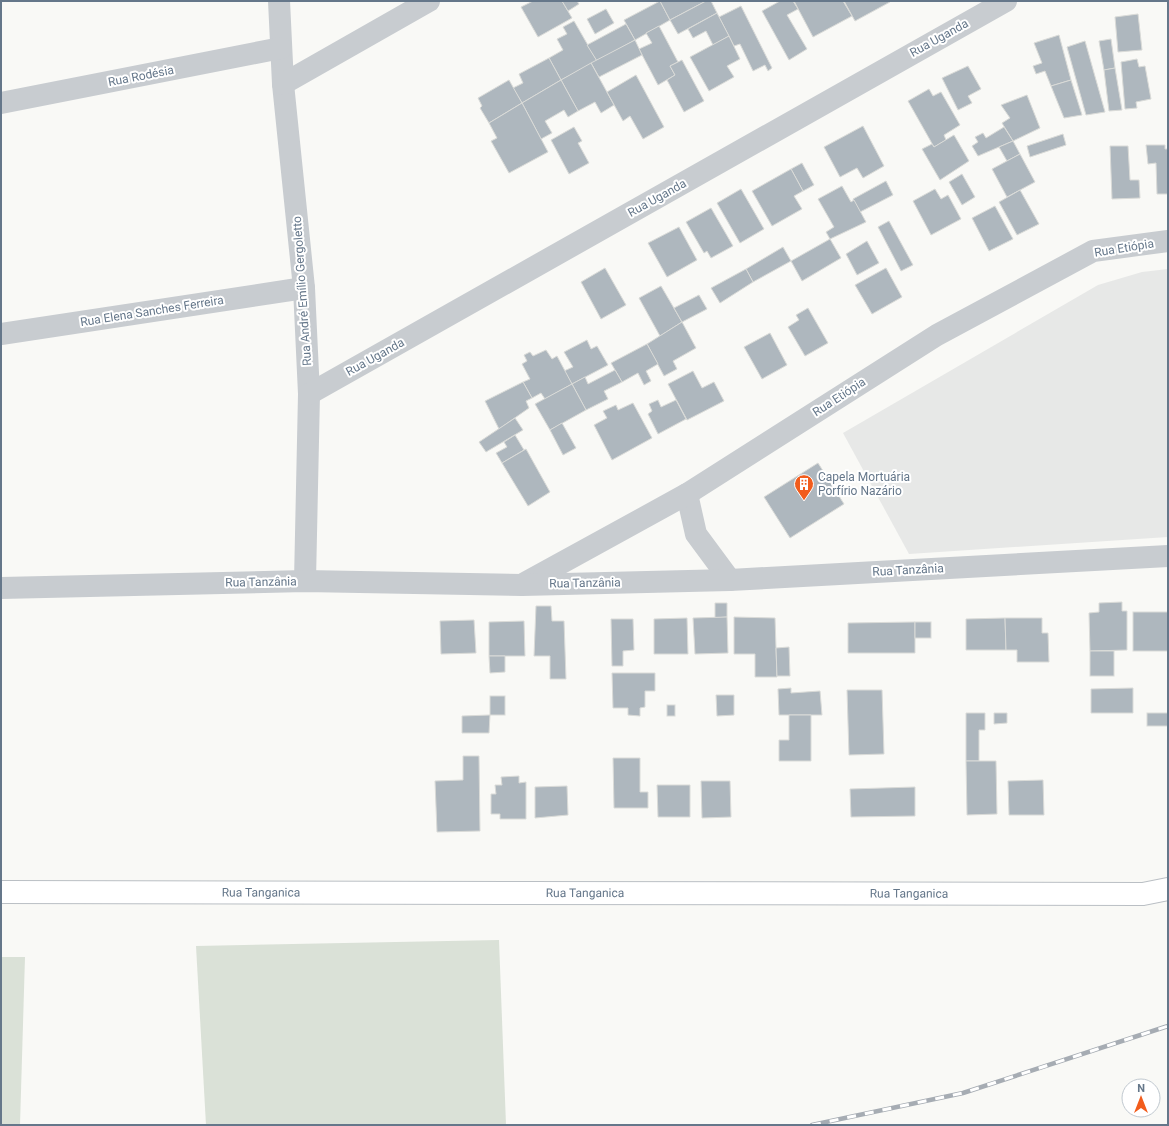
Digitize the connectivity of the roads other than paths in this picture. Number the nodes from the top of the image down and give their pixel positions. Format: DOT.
graph roads {
  1 [pos="279,1"];
  2 [pos="429,1"];
  3 [pos="1006,1"];
  4 [pos="281,48"];
  5 [pos="283,84"];
  6 [pos="1,103"];
  7 [pos="1168,241"];
  8 [pos="304,288"];
  9 [pos="1,334"];
  10 [pos="309,394"];
  11 [pos="687,494"];
  12 [pos="1168,556"];
  13 [pos="730,580"];
  14 [pos="305,581"];
  15 [pos="522,585"];
  16 [pos="1,588"];
  17 [pos="1168,889"];
  18 [pos="1,892"];
  1 -- 4 [label="street, Rua André Emílio Gergoletto"];
  2 -- 5 [label="street"];
  3 -- 10 [label="street, Rua Uganda"];
  4 -- 5 [label="street, Rua André Emílio Gergoletto"];
  4 -- 6 [label="street, Rua Rodésia"];
  5 -- 8 [label="street, Rua André Emílio Gergoletto"];
  7 -- 11 [label="street, Rua Etiópia"];
  8 -- 9 [label="street, Rua Elena Sanches Ferreira"];
  8 -- 10 [label="street, Rua André Emílio Gergoletto"];
  10 -- 14 [label="street, Rua André Emílio Gergoletto"];
  11 -- 13 [label="street"];
  11 -- 15 [label="street, Rua Etiópia"];
  12 -- 13 [label="street, Rua Tanzânia"];
  13 -- 15 [label="street, Rua Tanzânia"];
  14 -- 15 [label="street, Rua Tanzânia"];
  14 -- 16 [label="street, Rua Tanzânia"];
  17 -- 18 [label="street, Rua Tanganica"];
}
